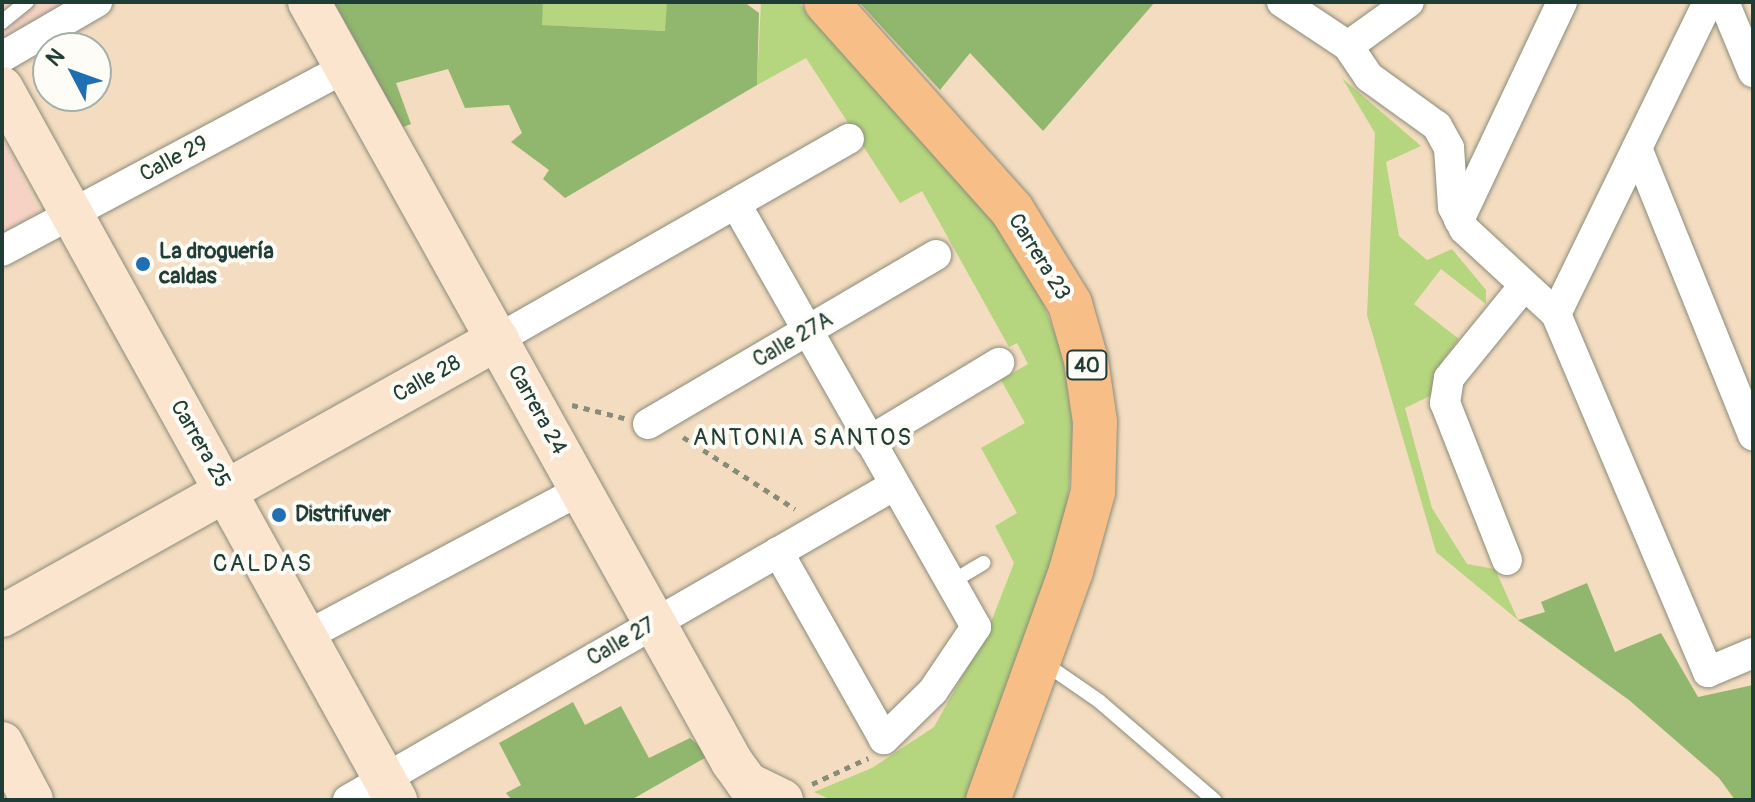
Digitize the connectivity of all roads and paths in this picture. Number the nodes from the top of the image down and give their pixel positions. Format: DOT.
graph roads {
  1 [pos="27,2"];
  2 [pos="97,2"];
  3 [pos="309,2"];
  4 [pos="826,2"];
  5 [pos="1282,2"];
  6 [pos="1409,2"];
  7 [pos="1562,2"];
  8 [pos="1708,2"];
  9 [pos="1724,2"];
  10 [pos="2,22"];
  11 [pos="1348,46"];
  12 [pos="2,57"];
  13 [pos="346,67"];
  14 [pos="1753,72"];
  15 [pos="2,88"];
  16 [pos="849,139"];
  17 [pos="1637,148"];
  18 [pos="737,206"];
  19 [pos="70,215"];
  20 [pos="1459,220"];
  21 [pos="2,251"];
  22 [pos="936,255"];
  23 [pos="1523,287"];
  24 [pos="1556,314"];
  25 [pos="808,331"];
  26 [pos="498,339"];
  27 [pos="999,363"];
  28 [pos="528,394"];
  29 [pos="648,424"];
  30 [pos="1753,435"];
  31 [pos="869,441"];
  32 [pos="895,485"];
  33 [pos="581,490"];
  34 [pos="227,491"];
  35 [pos="816,529"];
  36 [pos="778,552"];
  37 [pos="1507,560"];
  38 [pos="983,563"];
  39 [pos="950,583"];
  40 [pos="2,616"];
  41 [pos="655,622"];
  42 [pos="306,636"];
  43 [pos="1753,653"];
  44 [pos="1040,661"];
  45 [pos="884,739"];
  46 [pos="2,743"];
  47 [pos="391,790"];
  48 [pos="777,798"];
  49 [pos="32,800"];
  50 [pos="348,800"];
  51 [pos="988,800"];
  52 [pos="1214,800"];
  1 -- 10 [label="lane"];
  2 -- 12 [label="street"];
  3 -- 13 [label="street, Carrera 24"];
  4 -- 44 [label="highway, Carrera 23 / 40"];
  5 -- 11 [label="street"];
  6 -- 11 [label="street"];
  7 -- 20 [label="street"];
  8 -- 17 [label="street"];
  9 -- 14 [label="street"];
  11 -- 20 [label="street"];
  13 -- 19 [label="street, Calle 29"];
  13 -- 26 [label="street, Carrera 24"];
  15 -- 19 [label="street, Carrera 25"];
  16 -- 18 [label="street, Calle 28"];
  17 -- 24 [label="street"];
  17 -- 30 [label="street"];
  18 -- 25 [label="street"];
  18 -- 26 [label="street, Calle 28"];
  19 -- 21 [label="street, Calle 29"];
  19 -- 34 [label="street, Carrera 25"];
  20 -- 23 [label="street"];
  22 -- 25 [label="street, Calle 27A"];
  23 -- 24 [label="street"];
  23 -- 37 [label="street"];
  24 -- 43 [label="street"];
  25 -- 29 [label="street, Calle 27A"];
  25 -- 31 [label="street"];
  26 -- 28 [label="street, Carrera 24"];
  26 -- 34 [label="street, Calle 28"];
  27 -- 31 [label="street"];
  28 -- 29 [label="path"];
  28 -- 33 [label="street, Carrera 24"];
  29 -- 35 [label="path"];
  31 -- 32 [label="street"];
  32 -- 35 [label="street, Calle 27"];
  32 -- 39 [label="street"];
  33 -- 41 [label="street, Carrera 24"];
  33 -- 42 [label="street"];
  34 -- 40 [label="street, Calle 28"];
  34 -- 42 [label="street, Carrera 25"];
  35 -- 36 [label="street, Calle 27"];
  36 -- 41 [label="street, Calle 27"];
  36 -- 45 [label="street"];
  38 -- 39 [label="lane"];
  39 -- 45 [label="street"];
  41 -- 47 [label="street, Calle 27"];
  41 -- 48 [label="street, Carrera 24"];
  42 -- 47 [label="street, Carrera 25"];
  44 -- 51 [label="highway, Carrera 23 / 40"];
  44 -- 52 [label="lane"];
  45 -- 48 [label="path"];
  46 -- 49 [label="street"];
  47 -- 50 [label="street, Calle 27"];
}
